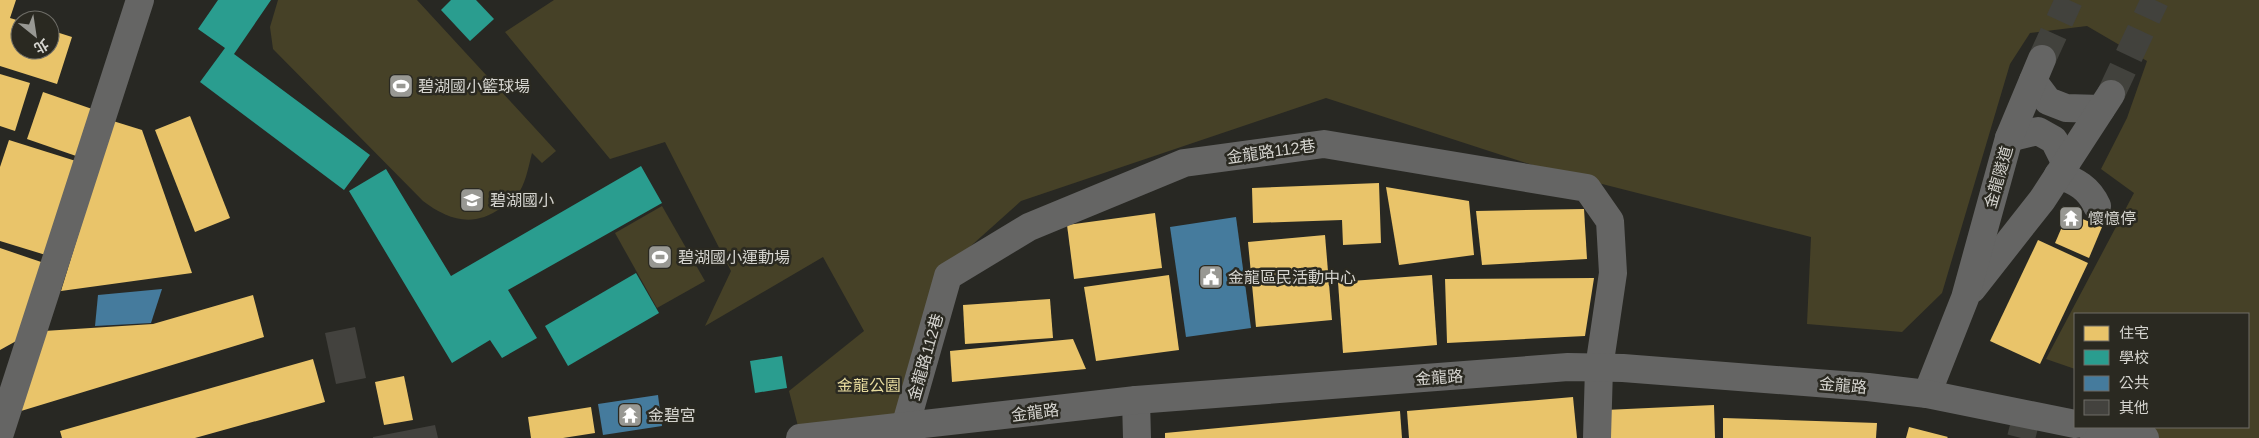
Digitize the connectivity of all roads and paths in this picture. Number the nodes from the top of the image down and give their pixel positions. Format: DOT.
graph roads {
  1 [pos="140,0"];
  2 [pos="2009,138"];
  3 [pos="2062,170"];
  4 [pos="2097,206"];
  5 [pos="1965,298"];
  6 [pos="1599,368"];
  7 [pos="1927,394"];
  8 [pos="1136,400"];
  9 [pos="2074,424"];
  10 [pos="905,427"];
  11 [pos="2094,428"];
  12 [pos="0,433"];
  13 [pos="800,438"];
  14 [pos="1137,438"];
  15 [pos="1597,438"];
  16 [pos="2146,438"];
  1 -- 12 [label="street"];
  2 -- 3 [label="street"];
  2 -- 3 [label="street, 金龍隧道"];
  2 -- 5 [label="street, 金龍隧道"];
  3 -- 4 [label="street"];
  3 -- 5 [label="street, 金龍隧道"];
  5 -- 7 [label="street, 金龍隧道"];
  6 -- 7 [label="street, 金龍路"];
  6 -- 8 [label="street, 金龍路"];
  6 -- 10 [label="street, 金龍路112巷"];
  6 -- 15 [label="street, 金龍路112巷"];
  7 -- 9 [label="street, 金龍路"];
  8 -- 10 [label="street, 金龍路"];
  8 -- 14 [label="street"];
  10 -- 13 [label="street, 金龍路"];
  11 -- 16 [label="street"];
}
